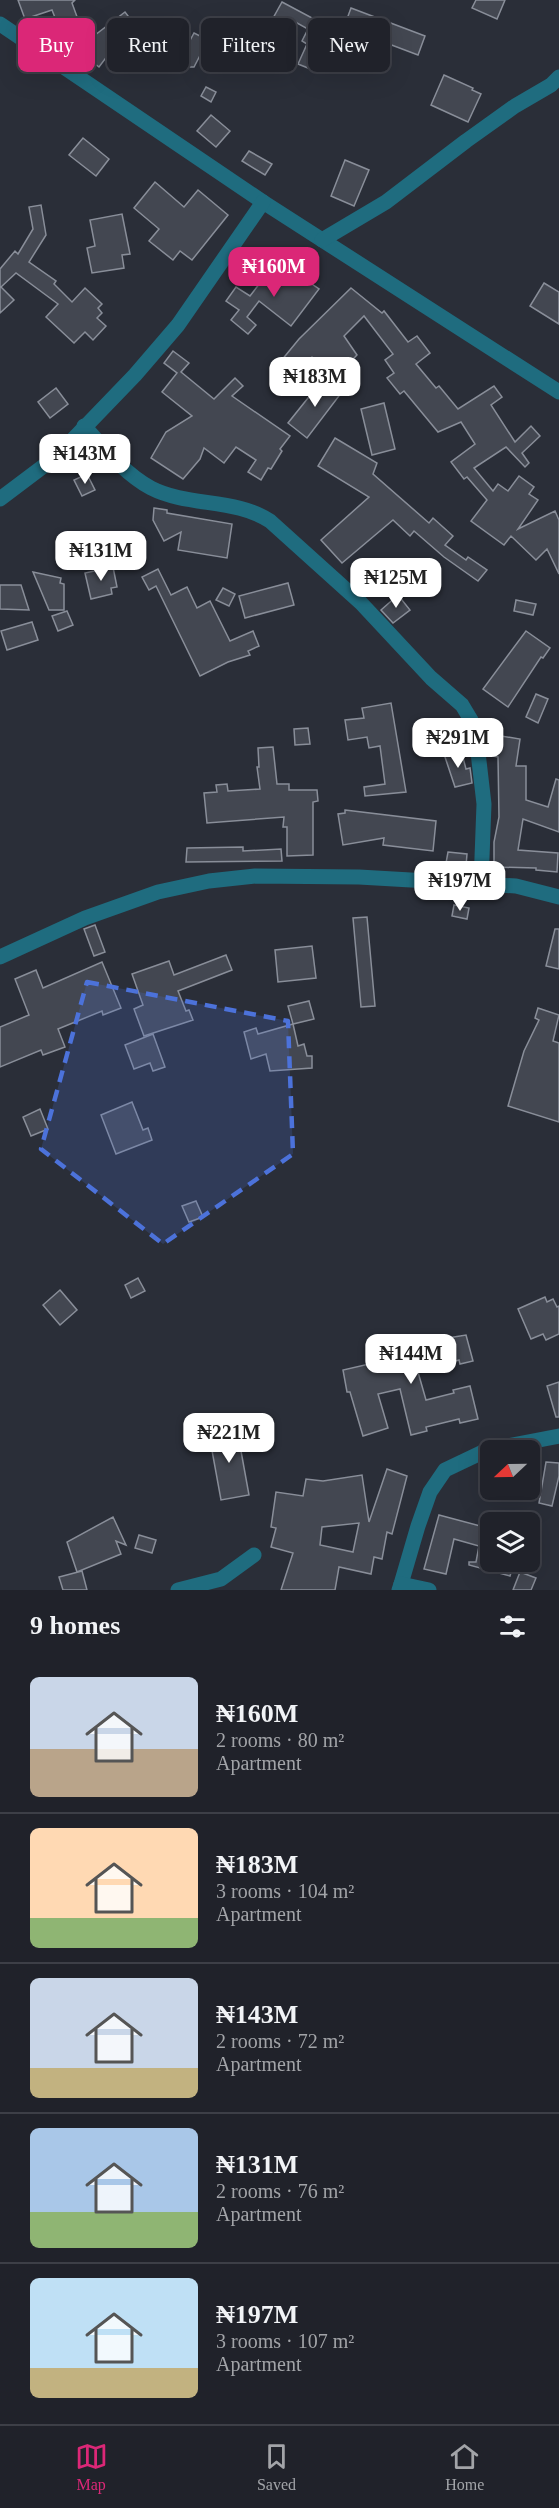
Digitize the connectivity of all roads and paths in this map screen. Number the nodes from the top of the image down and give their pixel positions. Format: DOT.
graph roads {
  1 [pos="0,24"];
  2 [pos="559,77"];
  3 [pos="264,202"];
  4 [pos="322,240"];
  5 [pos="559,392"];
  6 [pos="84,426"];
  7 [pos="0,500"];
  8 [pos="481,884"];
  9 [pos="559,897"];
  10 [pos="0,957"];
  11 [pos="559,1436"];
  12 [pos="254,1555"];
  13 [pos="400,1587"];
  14 [pos="178,1590"];
  15 [pos="429,1590"];
  1 -- 3 [label="street"];
  2 -- 4 [label="street"];
  3 -- 4 [label="street"];
  3 -- 6 [label="street"];
  4 -- 5 [label="street"];
  6 -- 7 [label="street"];
  6 -- 8 [label="street"];
  8 -- 9 [label="street"];
  8 -- 10 [label="street"];
  11 -- 13 [label="street"];
  12 -- 14 [label="street"];
  13 -- 15 [label="street"];
}
